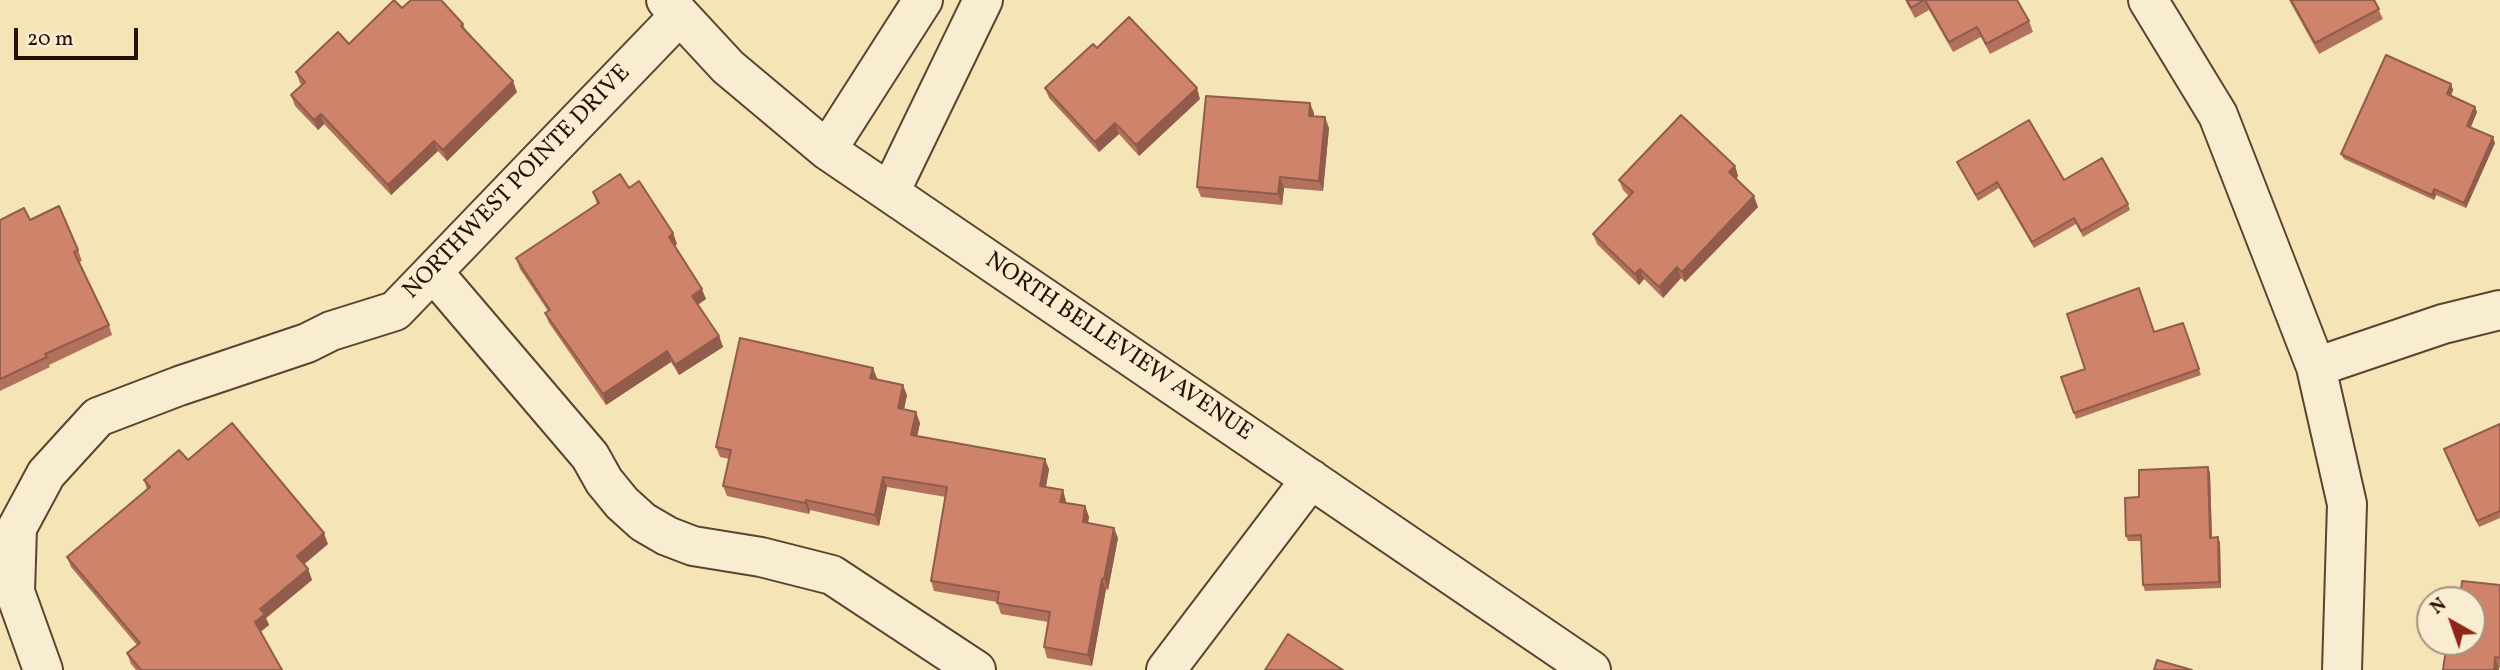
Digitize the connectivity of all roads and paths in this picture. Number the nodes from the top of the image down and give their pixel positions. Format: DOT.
graph roads {
  1 [pos="923,0"];
  2 [pos="983,0"];
  3 [pos="2148,0"];
  4 [pos="672,8"];
  5 [pos="827,150"];
  6 [pos="890,192"];
  7 [pos="433,272"];
  8 [pos="2500,310"];
  9 [pos="2316,367"];
  10 [pos="1311,480"];
  11 [pos="1581,667"];
  12 [pos="43,670"];
  13 [pos="976,670"];
  14 [pos="1166,670"];
  15 [pos="2342,670"];
  1 -- 5 [label="street"];
  2 -- 6 [label="street"];
  3 -- 9 [label="street"];
  4 -- 5 [label="street, NORTH BELLEVIEW AVENUE"];
  4 -- 7 [label="street, NORTHWEST POINTE DRIVE"];
  5 -- 6 [label="street, NORTH BELLEVIEW AVENUE"];
  6 -- 10 [label="street, NORTH BELLEVIEW AVENUE"];
  7 -- 12 [label="street, NORTHWEST POINTE DRIVE"];
  7 -- 13 [label="street"];
  8 -- 9 [label="street"];
  9 -- 15 [label="street"];
  10 -- 11 [label="street, NORTH BELLEVIEW AVENUE"];
  10 -- 14 [label="street"];
}
